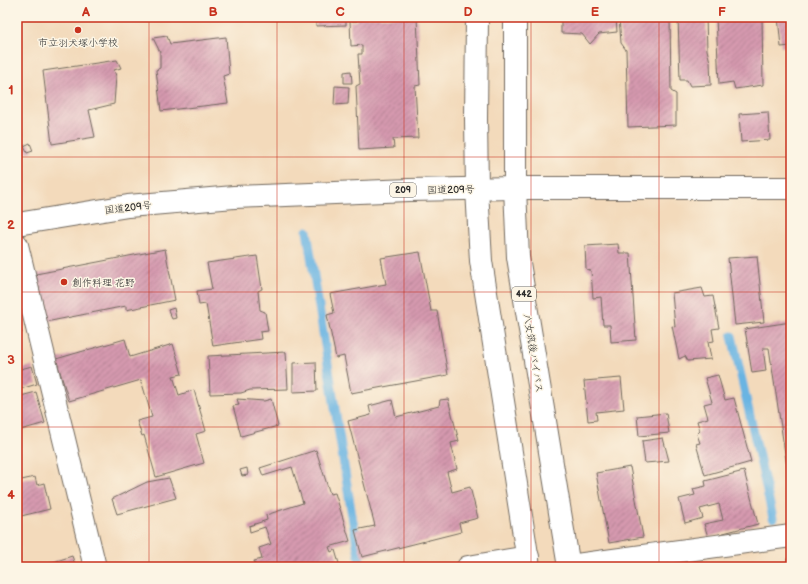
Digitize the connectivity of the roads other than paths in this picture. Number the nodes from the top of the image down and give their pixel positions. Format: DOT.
graph roads {
  1 [pos="477,17"];
  2 [pos="515,17"];
  3 [pos="515,188"];
  4 [pos="791,188"];
  5 [pos="477,189"];
  6 [pos="17,224"];
  7 [pos="17,245"];
  8 [pos="791,536"];
  9 [pos="529,562"];
  10 [pos="569,566"];
  11 [pos="95,567"];
  12 [pos="468,567"];
  1 -- 5 [label="main road"];
  2 -- 3 [label="main road, 八女筑後バイパス / 442"];
  3 -- 4 [label="main road, 国道209号 / 209"];
  3 -- 5 [label="main road, 国道209号 / 209"];
  3 -- 10 [label="main road, 八女筑後バイパス / 442"];
  5 -- 6 [label="main road, 国道209号 / 209"];
  5 -- 9 [label="main road"];
  7 -- 11 [label="main road"];
  8 -- 10 [label="main road"];
  9 -- 12 [label="main road"];
}
